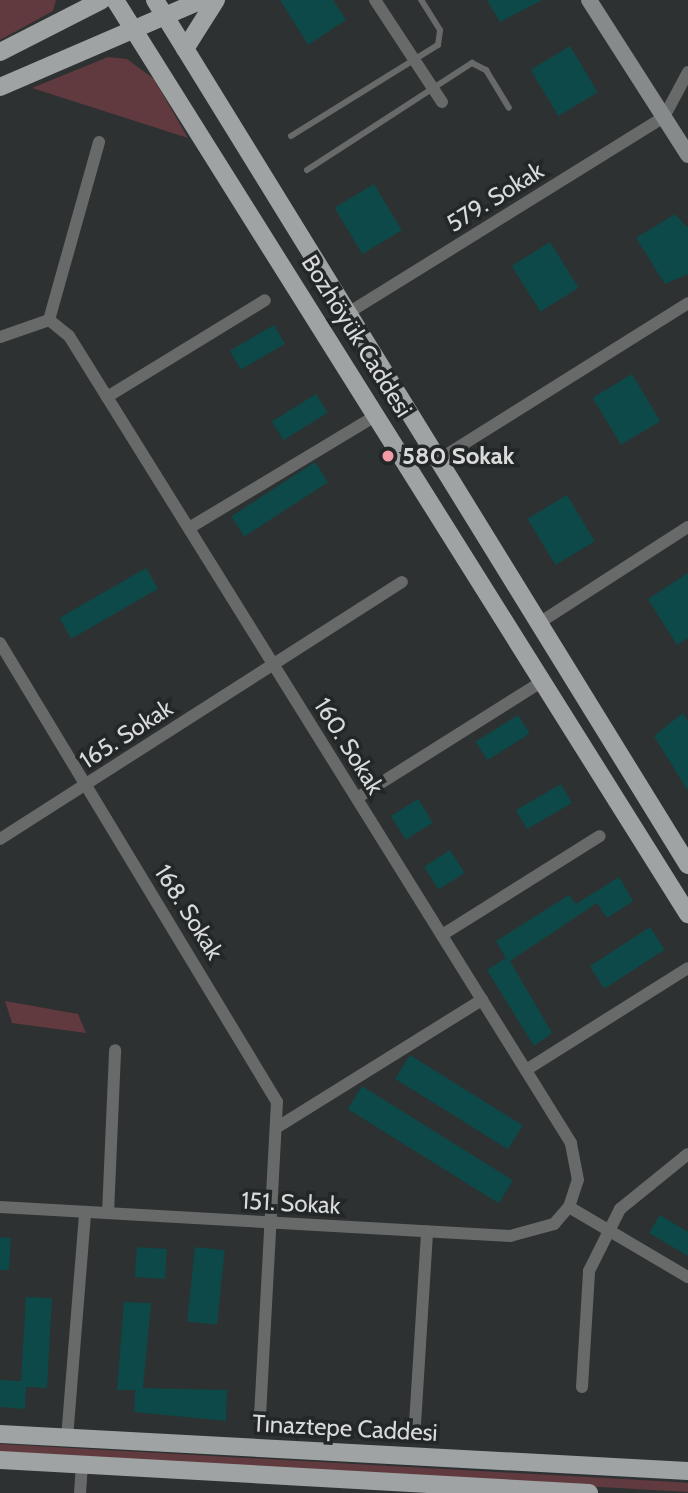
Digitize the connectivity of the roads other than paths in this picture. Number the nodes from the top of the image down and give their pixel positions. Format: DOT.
graph roads {
  1 [pos="69,0"];
  2 [pos="102,0"];
  3 [pos="115,0"];
  4 [pos="155,0"];
  5 [pos="202,0"];
  6 [pos="216,0"];
  7 [pos="375,0"];
  8 [pos="421,0"];
  9 [pos="589,0"];
  10 [pos="167,19"];
  11 [pos="57,23"];
  12 [pos="135,33"];
  13 [pos="186,48"];
  14 [pos="0,52"];
  15 [pos="415,61"];
  16 [pos="688,72"];
  17 [pos="0,87"];
  18 [pos="433,89"];
  19 [pos="442,102"];
  20 [pos="509,108"];
  21 [pos="664,117"];
  22 [pos="291,136"];
  23 [pos="99,142"];
  24 [pos="688,155"];
  25 [pos="307,170"];
  26 [pos="265,300"];
  27 [pos="688,303"];
  28 [pos="348,313"];
  29 [pos="49,320"];
  30 [pos="0,337"];
  31 [pos="107,397"];
  32 [pos="377,415"];
  33 [pos="438,460"];
  34 [pos="688,527"];
  35 [pos="189,528"];
  36 [pos="402,582"];
  37 [pos="539,623"];
  38 [pos="0,643"];
  39 [pos="274,664"];
  40 [pos="543,681"];
  41 [pos="85,785"];
  42 [pos="357,798"];
  43 [pos="600,836"];
  44 [pos="0,839"];
  45 [pos="688,865"];
  46 [pos="688,914"];
  47 [pos="442,935"];
  48 [pos="688,968"];
  49 [pos="482,1000"];
  50 [pos="115,1050"];
  51 [pos="526,1070"];
  52 [pos="276,1128"];
  53 [pos="688,1154"];
  54 [pos="0,1207"];
  55 [pos="569,1207"];
  56 [pos="85,1212"];
  57 [pos="108,1213"];
  58 [pos="271,1222"];
  59 [pos="608,1230"];
  60 [pos="427,1231"];
  61 [pos="688,1277"];
  62 [pos="582,1387"];
  63 [pos="260,1419"];
  64 [pos="415,1424"];
  65 [pos="0,1434"];
  66 [pos="67,1438"];
  67 [pos="0,1460"];
  68 [pos="82,1464"];
  69 [pos="688,1471"];
  70 [pos="545,1492"];
  71 [pos="80,1493"];
  72 [pos="589,1493"];
  1 -- 11 [label="main road"];
  2 -- 11 [label="main road"];
  3 -- 12 [label="main road, Bozhöyük Caddesi"];
  4 -- 10 [label="main road, Bozhöyük Caddesi"];
  5 -- 10 [label="main road"];
  6 -- 13 [label="main road"];
  7 -- 15 [label="street"];
  8 -- 15 [label="lane"];
  9 -- 21 [label="street"];
  10 -- 12 [label="main road"];
  10 -- 13 [label="main road, Bozhöyük Caddesi"];
  11 -- 14 [label="main road"];
  12 -- 17 [label="main road"];
  12 -- 32 [label="main road, Bozhöyük Caddesi"];
  13 -- 28 [label="main road, Bozhöyük Caddesi"];
  15 -- 18 [label="street"];
  15 -- 22 [label="lane"];
  16 -- 21 [label="street"];
  18 -- 19 [label="street"];
  18 -- 20 [label="lane"];
  18 -- 25 [label="lane"];
  21 -- 24 [label="street"];
  21 -- 28 [label="street, 579. Sokak"];
  23 -- 29 [label="street"];
  26 -- 31 [label="street"];
  27 -- 33 [label="street"];
  28 -- 33 [label="main road, Bozhöyük Caddesi"];
  29 -- 30 [label="street"];
  29 -- 31 [label="street, 160. Sokak"];
  31 -- 35 [label="street, 160. Sokak"];
  32 -- 35 [label="street"];
  32 -- 40 [label="main road, Bozhöyük Caddesi"];
  33 -- 37 [label="main road, Bozhöyük Caddesi"];
  34 -- 37 [label="street"];
  35 -- 39 [label="street, 160. Sokak"];
  36 -- 39 [label="street, 165. Sokak"];
  37 -- 45 [label="main road, Bozhöyük Caddesi"];
  38 -- 41 [label="street, 168. Sokak"];
  39 -- 41 [label="street, 165. Sokak"];
  39 -- 42 [label="street, 160. Sokak"];
  40 -- 42 [label="street"];
  40 -- 46 [label="main road, Bozhöyük Caddesi"];
  41 -- 44 [label="street, 165. Sokak"];
  41 -- 52 [label="street, 168. Sokak"];
  42 -- 47 [label="street, 160. Sokak"];
  43 -- 47 [label="street"];
  47 -- 49 [label="street, 160. Sokak"];
  48 -- 51 [label="street"];
  49 -- 51 [label="street, 160. Sokak"];
  49 -- 52 [label="street"];
  50 -- 57 [label="street"];
  51 -- 55 [label="street, 160. Sokak"];
  52 -- 58 [label="street, 168. Sokak"];
  53 -- 59 [label="street"];
  54 -- 56 [label="street, 151. Sokak"];
  55 -- 59 [label="street"];
  55 -- 60 [label="street, 151. Sokak"];
  56 -- 57 [label="street, 151. Sokak"];
  56 -- 66 [label="street"];
  57 -- 58 [label="street, 151. Sokak"];
  58 -- 60 [label="street, 151. Sokak"];
  58 -- 63 [label="street, 168. Sokak"];
  59 -- 61 [label="street"];
  59 -- 62 [label="street"];
  60 -- 64 [label="street"];
  65 -- 66 [label="main road, Tınaztepe Caddesi"];
  66 -- 69 [label="main road, Tınaztepe Caddesi"];
  67 -- 68 [label="main road"];
  68 -- 70 [label="main road"];
  68 -- 71 [label="street"];
  70 -- 72 [label="main road"];
}
